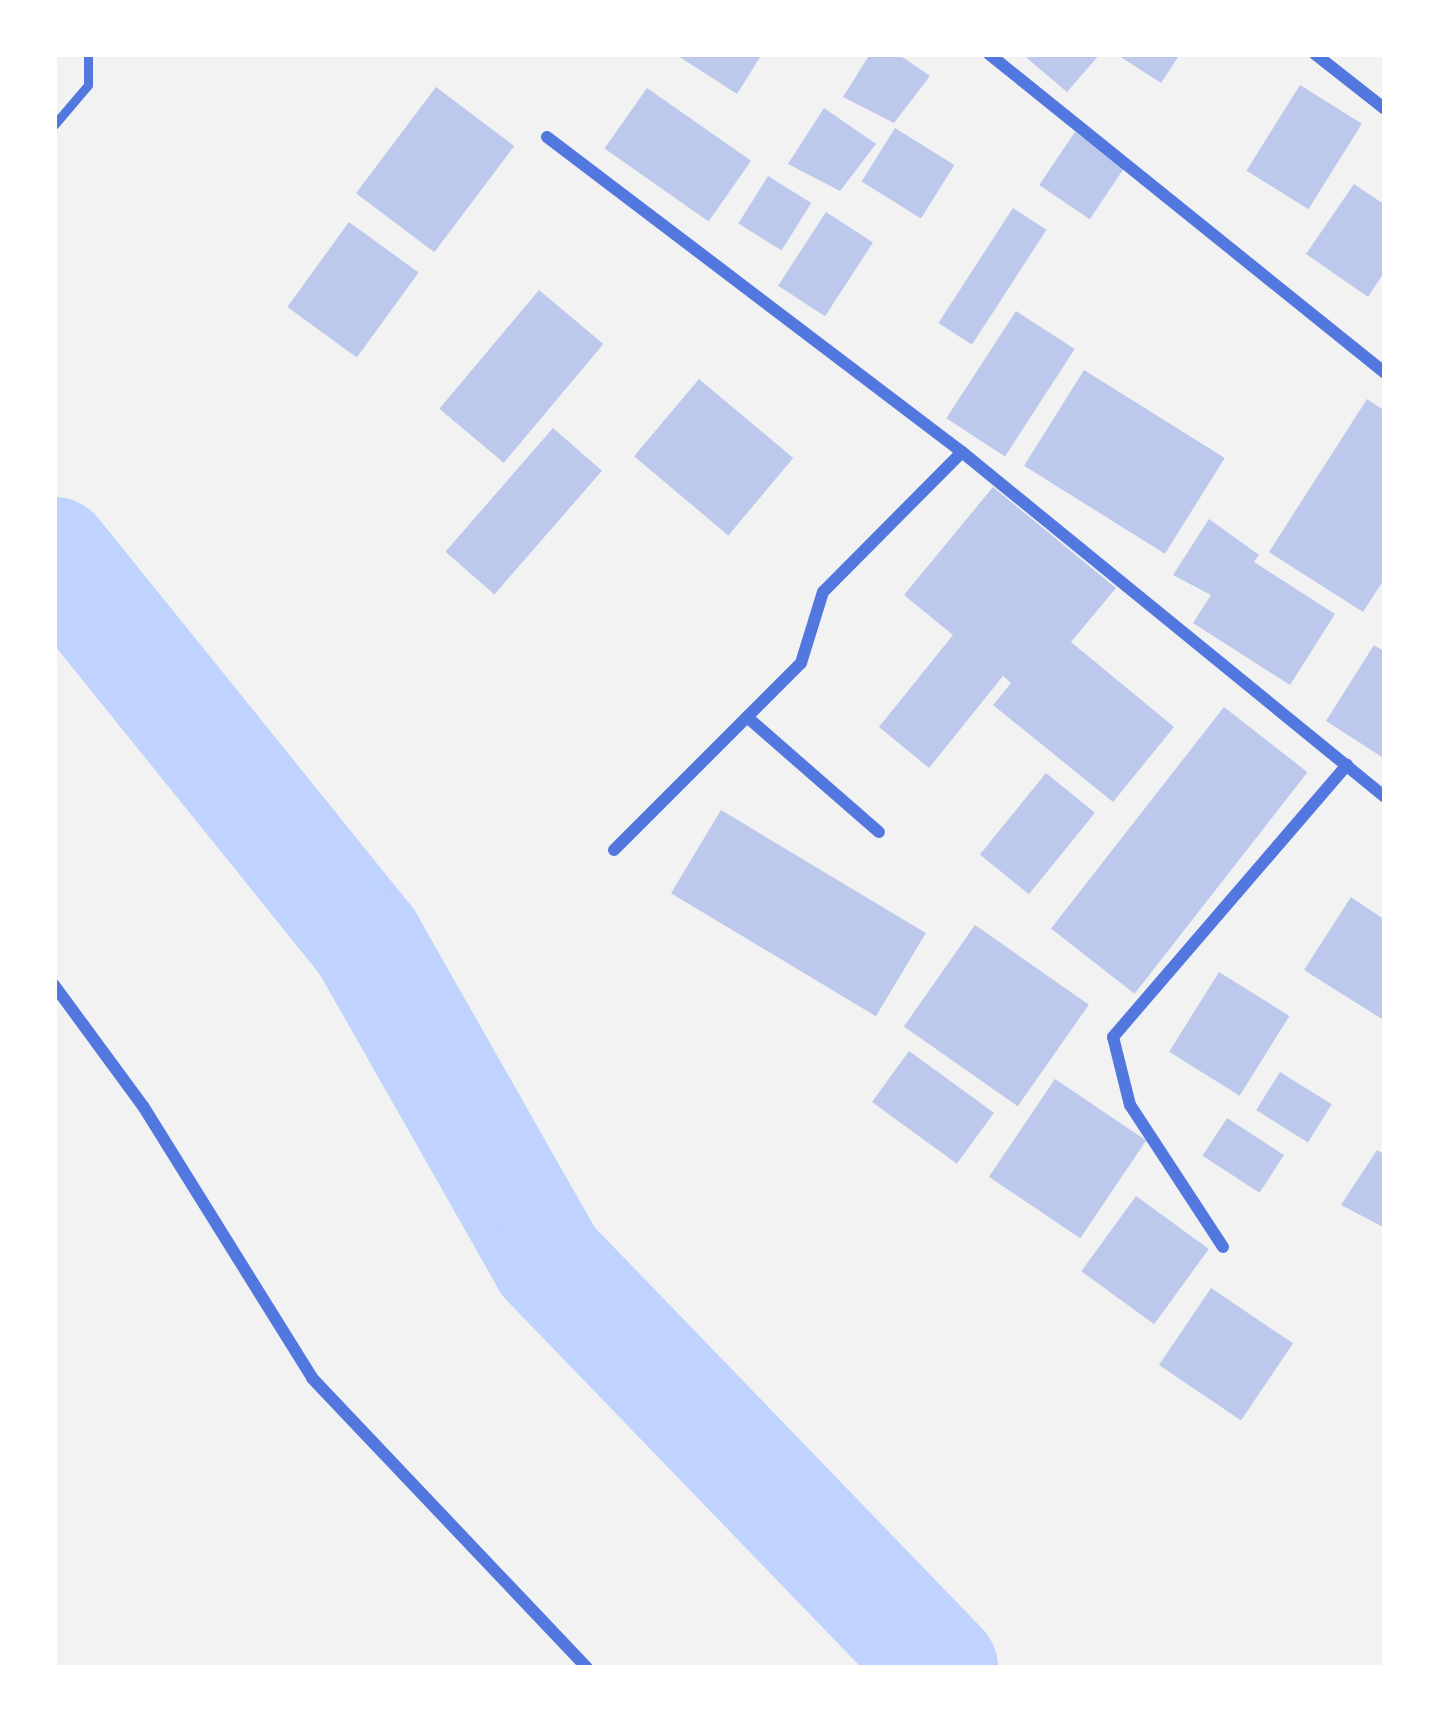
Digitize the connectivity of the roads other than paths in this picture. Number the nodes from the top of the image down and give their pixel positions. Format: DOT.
graph roads {
  1 [pos="88,54"];
  2 [pos="989,54"];
  3 [pos="1316,54"];
  4 [pos="1385,109"];
  5 [pos="54,125"];
  6 [pos="548,137"];
  7 [pos="1385,373"];
  8 [pos="962,452"];
  9 [pos="747,718"];
  10 [pos="1347,765"];
  11 [pos="1385,797"];
  12 [pos="879,832"];
  13 [pos="614,850"];
  14 [pos="54,985"];
  15 [pos="1222,1247"];
  16 [pos="586,1668"];
  1 -- 5 [label="lane"];
  2 -- 7 [label="street"];
  3 -- 4 [label="street"];
  6 -- 8 [label="street"];
  8 -- 9 [label="street"];
  8 -- 10 [label="street"];
  9 -- 12 [label="street"];
  9 -- 13 [label="street"];
  10 -- 11 [label="street"];
  10 -- 15 [label="street"];
  14 -- 16 [label="street"];
}
